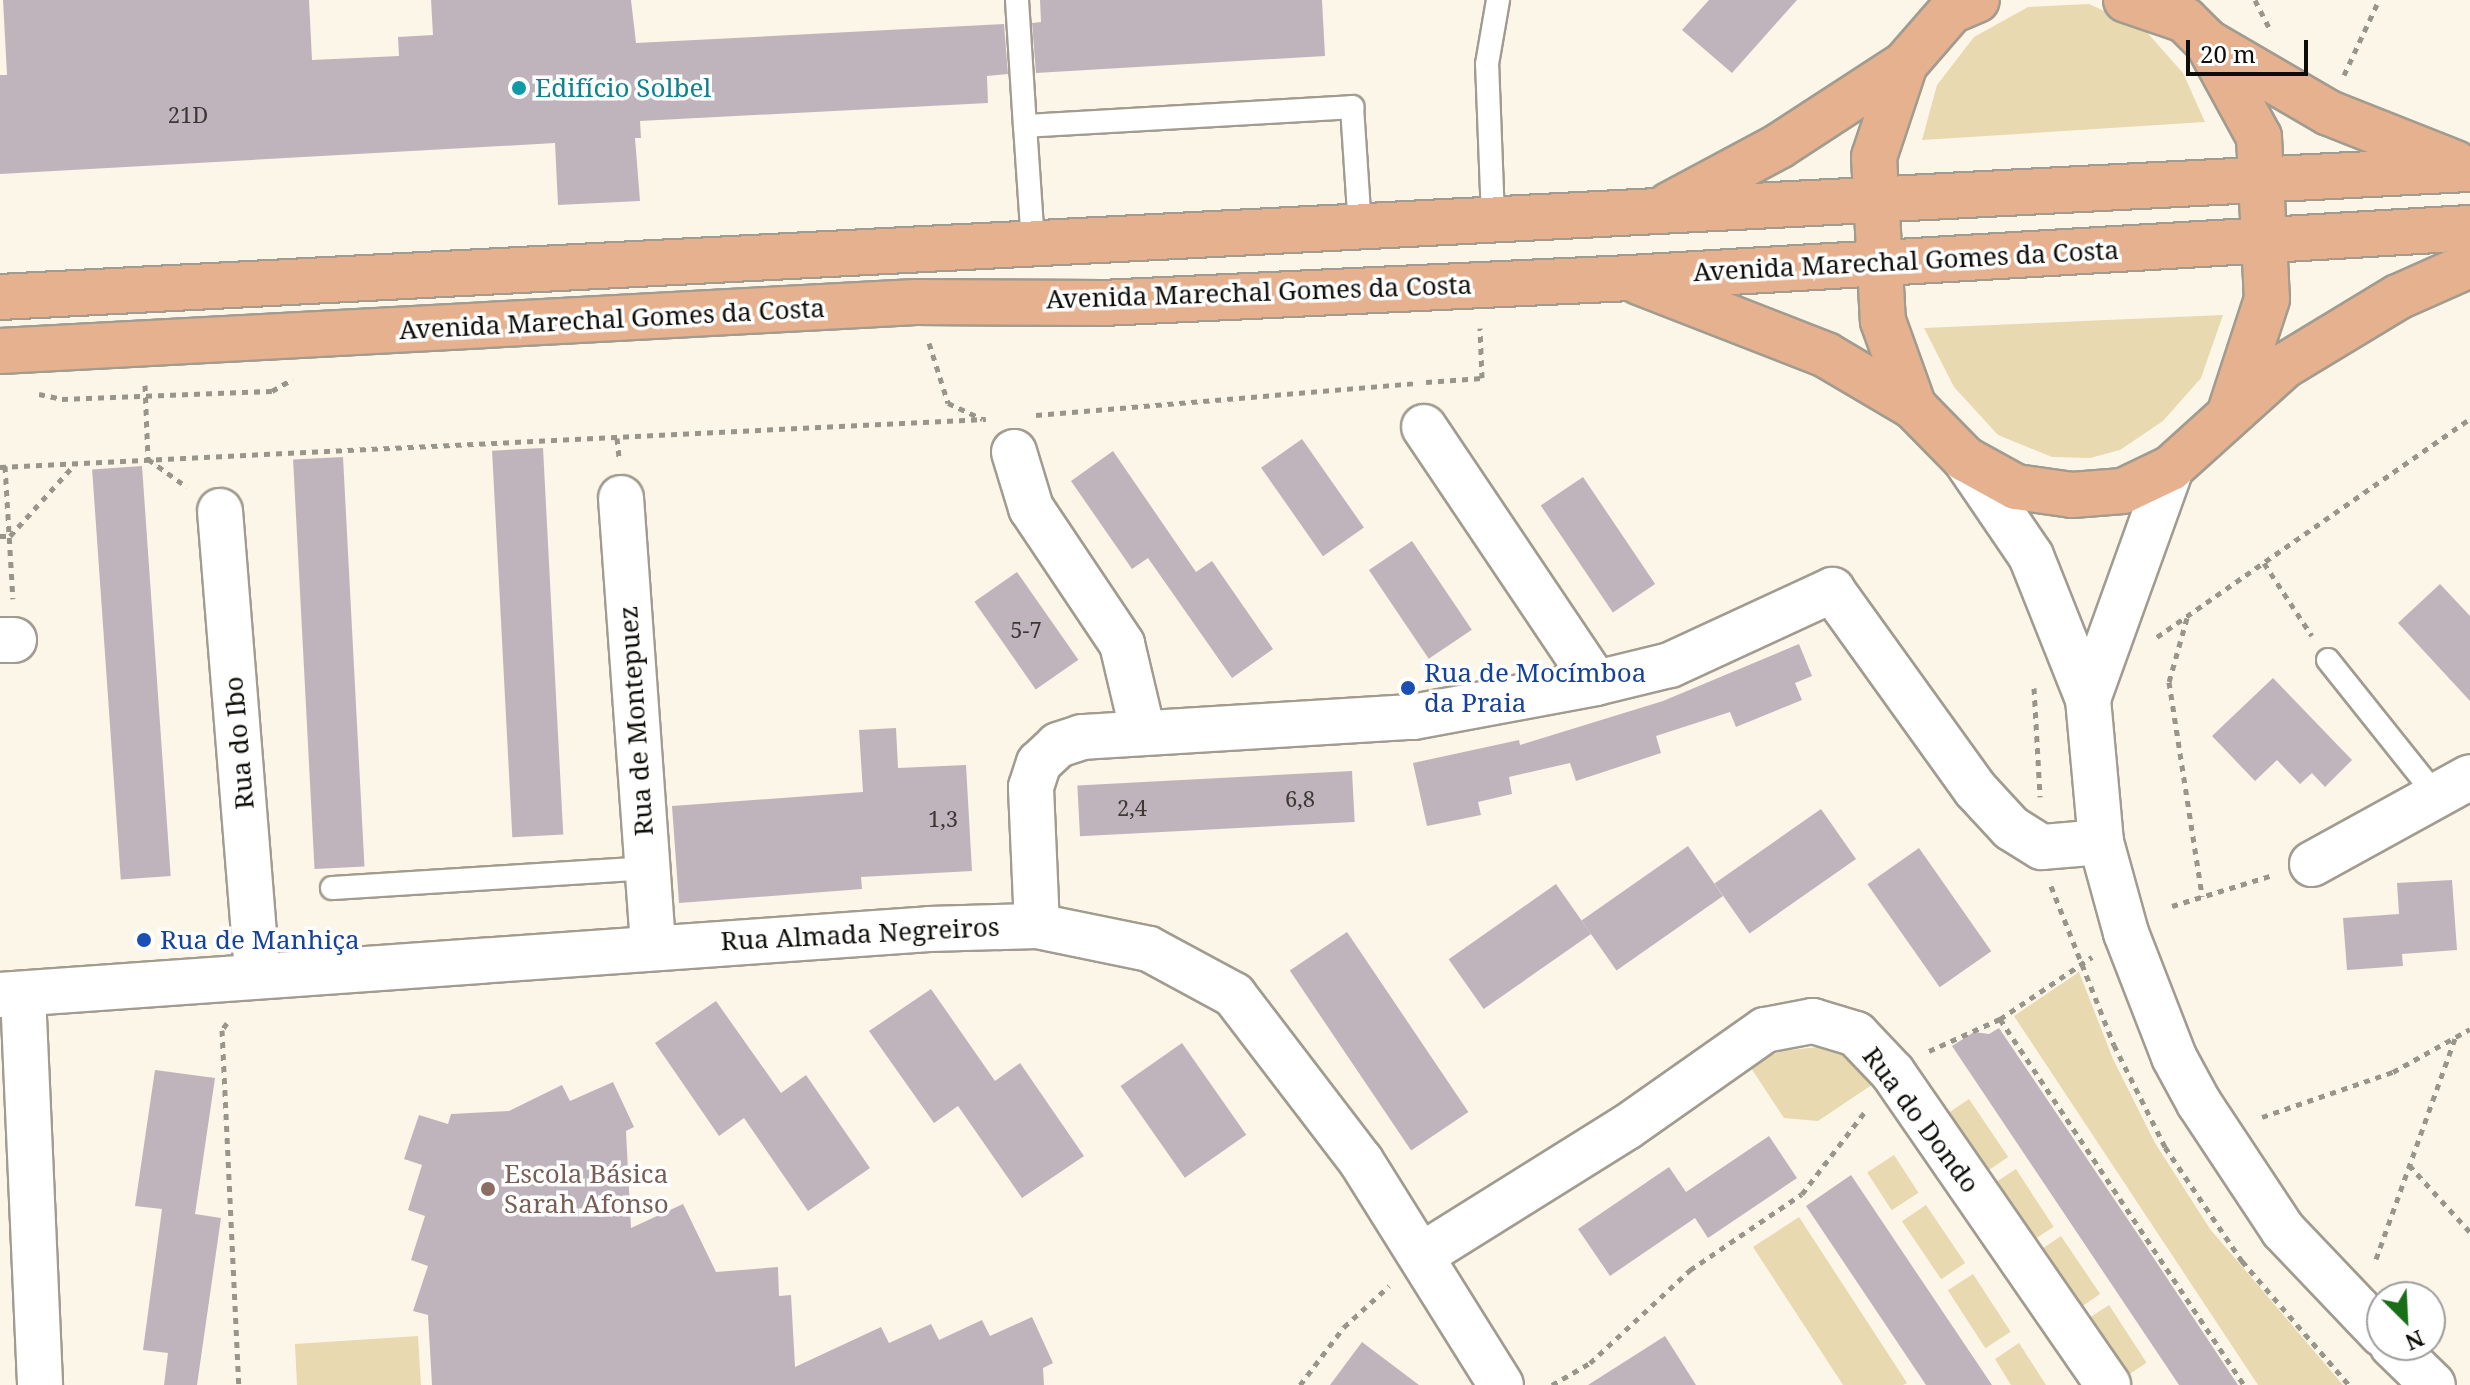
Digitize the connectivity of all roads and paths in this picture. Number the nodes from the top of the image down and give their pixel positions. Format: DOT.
graph roads {
  1 [pos="1017,0"];
  2 [pos="1498,0"];
  3 [pos="2126,0"];
  4 [pos="2379,0"];
  5 [pos="1962,4"];
  6 [pos="2190,21"];
  7 [pos="1905,64"];
  8 [pos="2329,113"];
  9 [pos="1025,126"];
  10 [pos="2469,169"];
  11 [pos="2261,178"];
  12 [pos="1876,199"];
  13 [pos="1660,210"];
  14 [pos="1493,218"];
  15 [pos="1360,226"];
  16 [pos="2470,228"];
  17 [pos="2263,241"];
  18 [pos="1033,243"];
  19 [pos="1880,261"];
  20 [pos="2470,265"];
  21 [pos="1630,278"];
  22 [pos="0,297"];
  23 [pos="1493,323"];
  24 [pos="1479,324"];
  25 [pos="1464,325"];
  26 [pos="926,333"];
  27 [pos="143,343"];
  28 [pos="0,351"];
  29 [pos="296,377"];
  30 [pos="31,392"];
  31 [pos="145,396"];
  32 [pos="1914,407"];
  33 [pos="2231,409"];
  34 [pos="985,419"];
  35 [pos="2470,419"];
  36 [pos="1424,427"];
  37 [pos="1015,428"];
  38 [pos="148,459"];
  39 [pos="1965,459"];
  40 [pos="77,463"];
  41 [pos="2,466"];
  42 [pos="2171,468"];
  43 [pos="621,498"];
  44 [pos="220,511"];
  45 [pos="0,536"];
  46 [pos="10,536"];
  47 [pos="2264,563"];
  48 [pos="2187,616"];
  49 [pos="7,640"];
  50 [pos="2146,645"];
  51 [pos="2328,660"];
  52 [pos="1596,683"];
  53 [pos="2088,699"];
  54 [pos="1143,733"];
  55 [pos="2453,786"];
  56 [pos="2101,842"];
  57 [pos="2312,864"];
  58 [pos="646,868"];
  59 [pos="332,888"];
  60 [pos="2202,896"];
  61 [pos="2172,906"];
  62 [pos="1037,926"];
  63 [pos="653,945"];
  64 [pos="2083,963"];
  65 [pos="257,974"];
  66 [pos="11,994"];
  67 [pos="2000,1019"];
  68 [pos="2470,1029"];
  69 [pos="2455,1038"];
  70 [pos="1893,1073"];
  71 [pos="2262,1117"];
  72 [pos="2409,1165"];
  73 [pos="2470,1232"];
  74 [pos="1422,1255"];
  75 [pos="2376,1259"];
  76 [pos="2366,1317"];
  77 [pos="2408,1361"];
  78 [pos="40,1385"];
  79 [pos="239,1385"];
  80 [pos="1300,1385"];
  81 [pos="1501,1385"];
  82 [pos="1552,1385"];
  83 [pos="2108,1385"];
  84 [pos="2244,1385"];
  85 [pos="2433,1385"];
  1 -- 9 [label="lane"];
  2 -- 14 [label="lane"];
  3 -- 6 [label="main road"];
  4 -- 8 [label="path"];
  5 -- 7 [label="main road"];
  6 -- 8 [label="main road"];
  6 -- 11 [label="main road"];
  7 -- 12 [label="main road"];
  7 -- 13 [label="main road"];
  8 -- 10 [label="main road"];
  9 -- 15 [label="lane"];
  9 -- 18 [label="lane"];
  10 -- 11 [label="main road, Avenida Marechal Gomes da Costa"];
  11 -- 12 [label="main road, Avenida Marechal Gomes da Costa"];
  11 -- 17 [label="main road"];
  12 -- 13 [label="main road, Avenida Marechal Gomes da Costa"];
  12 -- 19 [label="main road"];
  13 -- 14 [label="main road, Avenida Marechal Gomes da Costa"];
  14 -- 15 [label="main road, Avenida Marechal Gomes da Costa"];
  15 -- 18 [label="main road, Avenida Marechal Gomes da Costa"];
  16 -- 17 [label="main road, Avenida Marechal Gomes da Costa"];
  17 -- 19 [label="main road, Avenida Marechal Gomes da Costa"];
  17 -- 33 [label="main road"];
  18 -- 22 [label="main road, Avenida Marechal Gomes da Costa"];
  19 -- 21 [label="main road, Avenida Marechal Gomes da Costa"];
  19 -- 32 [label="main road"];
  20 -- 33 [label="main road"];
  21 -- 27 [label="main road, Avenida Marechal Gomes da Costa"];
  21 -- 32 [label="main road"];
  23 -- 24 [label="path"];
  24 -- 25 [label="path"];
  24 -- 37 [label="path"];
  26 -- 34 [label="path"];
  27 -- 28 [label="main road, Avenida Marechal Gomes da Costa"];
  27 -- 31 [label="path"];
  29 -- 31 [label="path"];
  30 -- 31 [label="path"];
  31 -- 38 [label="path"];
  32 -- 39 [label="main road"];
  33 -- 42 [label="main road"];
  34 -- 37 [label="path"];
  34 -- 38 [label="path"];
  35 -- 47 [label="path"];
  36 -- 52 [label="street"];
  37 -- 54 [label="street"];
  38 -- 40 [label="path"];
  38 -- 44 [label="path"];
  39 -- 42 [label="main road"];
  39 -- 53 [label="street"];
  40 -- 41 [label="path"];
  40 -- 46 [label="path"];
  41 -- 46 [label="path"];
  42 -- 53 [label="street"];
  43 -- 58 [label="street, Rua de Montepuez"];
  44 -- 65 [label="street, Rua do Ibo"];
  45 -- 46 [label="path"];
  46 -- 49 [label="path"];
  47 -- 48 [label="path"];
  47 -- 51 [label="path"];
  48 -- 50 [label="path"];
  48 -- 60 [label="path"];
  51 -- 55 [label="lane"];
  52 -- 54 [label="street"];
  52 -- 56 [label="street"];
  53 -- 56 [label="street"];
  54 -- 62 [label="street"];
  55 -- 57 [label="street"];
  56 -- 76 [label="street"];
  57 -- 60 [label="path"];
  58 -- 59 [label="lane"];
  58 -- 63 [label="street, Rua de Montepuez"];
  60 -- 61 [label="path"];
  62 -- 63 [label="street, Rua Almada Negreiros"];
  62 -- 74 [label="street, Rua Almada Negreiros"];
  63 -- 65 [label="street, Rua Almada Negreiros"];
  64 -- 67 [label="path"];
  65 -- 66 [label="street, Rua Almada Negreiros"];
  65 -- 79 [label="path"];
  66 -- 78 [label="street"];
  67 -- 70 [label="path"];
  67 -- 84 [label="path"];
  68 -- 69 [label="path"];
  69 -- 71 [label="path"];
  69 -- 72 [label="path"];
  70 -- 74 [label="street, Rua do Dondo"];
  70 -- 82 [label="path"];
  70 -- 83 [label="street, Rua do Dondo"];
  72 -- 73 [label="path"];
  72 -- 75 [label="path"];
  74 -- 80 [label="path"];
  74 -- 81 [label="street, Rua Almada Negreiros"];
  77 -- 85 [label="street"];
}
